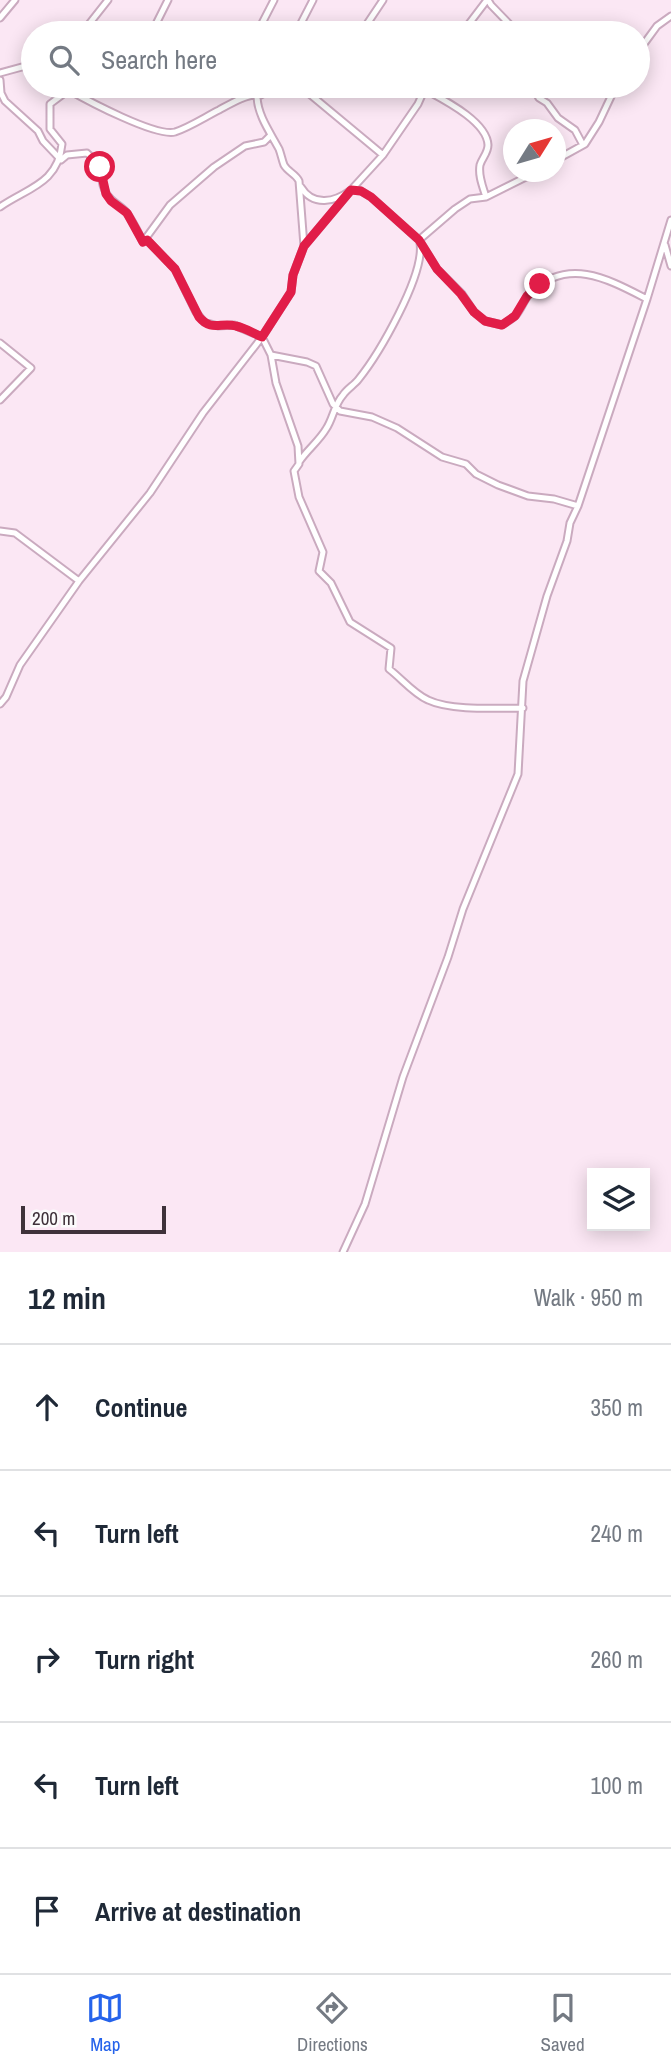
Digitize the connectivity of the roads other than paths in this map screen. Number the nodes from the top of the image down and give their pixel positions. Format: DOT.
graph roads {
  1 [pos="15,0"];
  2 [pos="108,0"];
  3 [pos="169,0"];
  4 [pos="274,0"];
  5 [pos="313,0"];
  6 [pos="383,0"];
  7 [pos="487,0"];
  8 [pos="671,16"];
  9 [pos="0,18"];
  10 [pos="91,21"];
  11 [pos="158,21"];
  12 [pos="263,21"];
  13 [pos="302,21"];
  14 [pos="369,21"];
  15 [pos="471,21"];
  16 [pos="506,21"];
  17 [pos="650,36"];
  18 [pos="21,68"];
  19 [pos="0,74"];
  20 [pos="0,80"];
  21 [pos="58,98"];
  22 [pos="89,98"];
  23 [pos="245,98"];
  24 [pos="257,98"];
  25 [pos="314,98"];
  26 [pos="420,98"];
  27 [pos="442,98"];
  28 [pos="539,98"];
  29 [pos="610,98"];
  30 [pos="270,136"];
  31 [pos="583,145"];
  32 [pos="566,154"];
  33 [pos="383,155"];
  34 [pos="61,160"];
  35 [pos="516,182"];
  36 [pos="301,187"];
  37 [pos="351,190"];
  38 [pos="486,197"];
  39 [pos="0,207"];
  40 [pos="671,220"];
  41 [pos="419,240"];
  42 [pos="143,242"];
  43 [pos="664,242"];
  44 [pos="304,246"];
  45 [pos="671,266"];
  46 [pos="648,299"];
  47 [pos="262,337"];
  48 [pos="0,343"];
  49 [pos="271,355"];
  50 [pos="0,400"];
  51 [pos="335,407"];
  52 [pos="299,462"];
  53 [pos="578,506"];
  54 [pos="0,531"];
  55 [pos="79,581"];
  56 [pos="0,704"];
  57 [pos="523,708"];
  58 [pos="343,1252"];
  1 -- 9 [label="street"];
  2 -- 10 [label="street"];
  3 -- 11 [label="street"];
  4 -- 12 [label="street"];
  5 -- 13 [label="street"];
  6 -- 14 [label="street"];
  7 -- 15 [label="street"];
  7 -- 16 [label="street"];
  8 -- 17 [label="street"];
  18 -- 19 [label="street"];
  20 -- 34 [label="street"];
  21 -- 34 [label="street"];
  22 -- 23 [label="street"];
  24 -- 30 [label="street"];
  25 -- 33 [label="street"];
  26 -- 33 [label="street"];
  27 -- 38 [label="street"];
  28 -- 31 [label="street"];
  29 -- 31 [label="street"];
  30 -- 36 [label="street"];
  30 -- 42 [label="street"];
  31 -- 32 [label="street"];
  33 -- 37 [label="street"];
  34 -- 39 [label="street"];
  34 -- 42 [label="street"];
  35 -- 38 [label="street"];
  36 -- 37 [label="street"];
  36 -- 44 [label="street"];
  37 -- 41 [label="street"];
  37 -- 44 [label="street"];
  38 -- 41 [label="street"];
  40 -- 43 [label="street"];
  41 -- 46 [label="street"];
  41 -- 51 [label="street"];
  42 -- 47 [label="street"];
  43 -- 45 [label="street"];
  43 -- 46 [label="street"];
  44 -- 47 [label="street"];
  46 -- 53 [label="street"];
  47 -- 49 [label="street"];
  47 -- 55 [label="street"];
  48 -- 50 [label="street"];
  49 -- 51 [label="street"];
  49 -- 52 [label="street"];
  51 -- 52 [label="street"];
  51 -- 53 [label="street"];
  52 -- 57 [label="street"];
  53 -- 57 [label="street"];
  54 -- 55 [label="street"];
  55 -- 56 [label="street"];
  57 -- 58 [label="street"];
}
